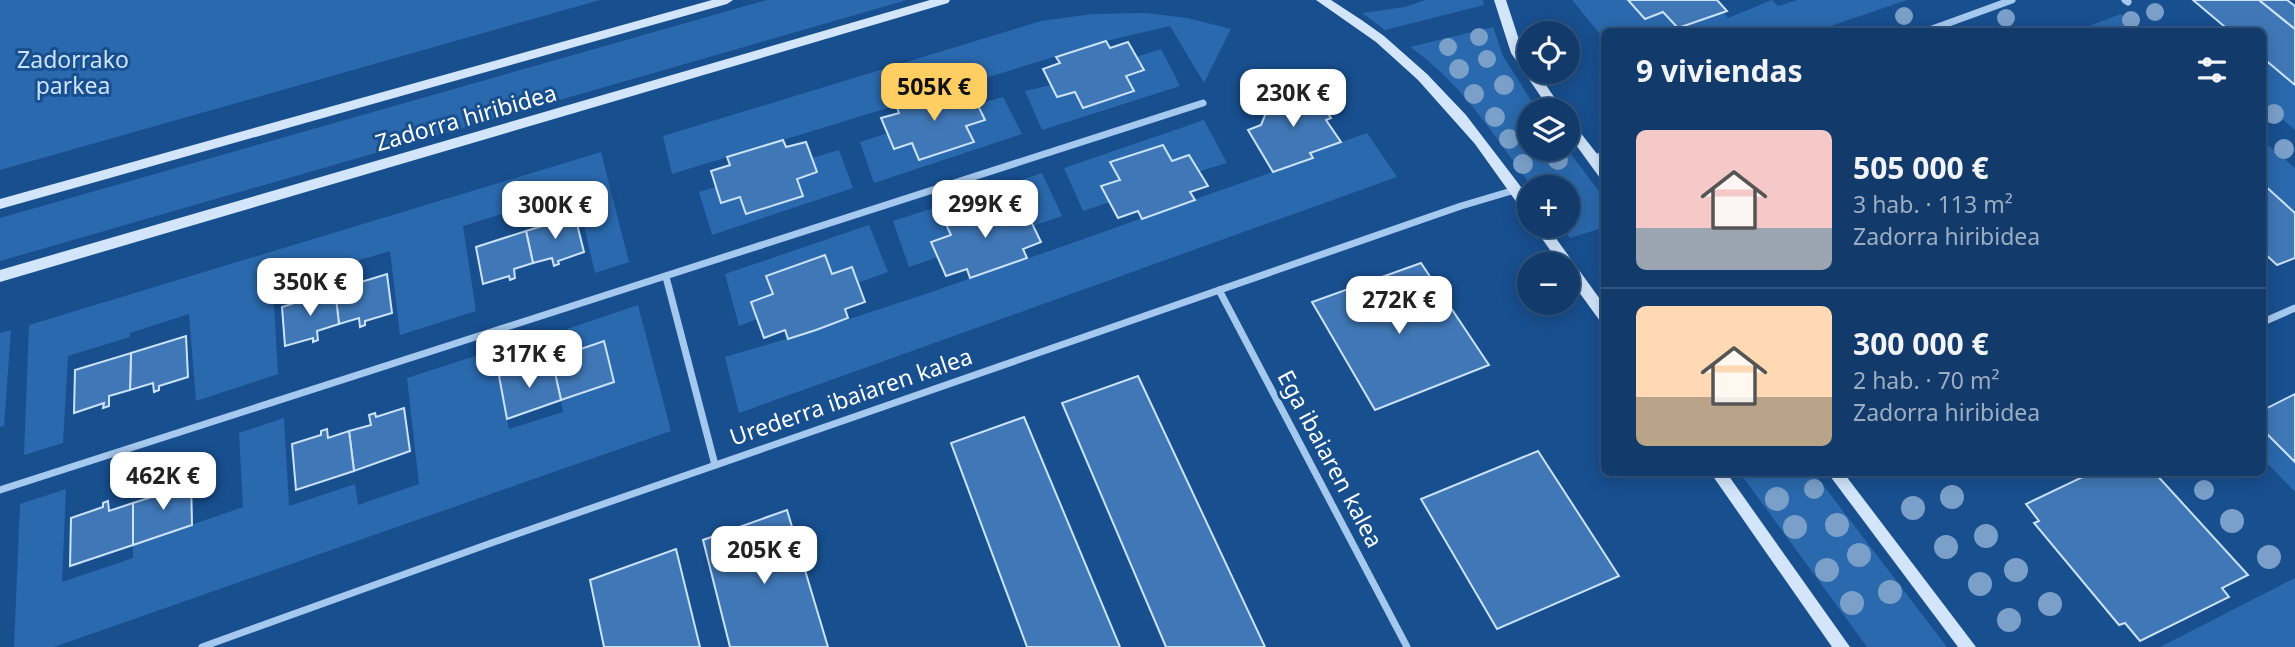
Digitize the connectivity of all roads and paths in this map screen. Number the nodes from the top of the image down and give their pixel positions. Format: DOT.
graph roads {
  1 [pos="727,0"];
  2 [pos="944,0"];
  3 [pos="1322,0"];
  4 [pos="1500,0"];
  5 [pos="2012,0"];
  6 [pos="1935,28"];
  7 [pos="1549,98"];
  8 [pos="1203,103"];
  9 [pos="1580,137"];
  10 [pos="1599,157"];
  11 [pos="1516,190"];
  12 [pos="0,204"];
  13 [pos="0,275"];
  14 [pos="666,277"];
  15 [pos="1580,283"];
  16 [pos="1219,290"];
  17 [pos="2295,308"];
  18 [pos="1601,312"];
  19 [pos="2266,321"];
  20 [pos="715,465"];
  21 [pos="1720,476"];
  22 [pos="1837,476"];
  23 [pos="0,490"];
  24 [pos="202,647"];
  25 [pos="1407,647"];
  26 [pos="1842,647"];
  27 [pos="1968,647"];
  1 -- 12 [label="street, Zadorra hiribidea"];
  2 -- 13 [label="street, Zadorra hiribidea"];
  3 -- 11 [label="street"];
  4 -- 7 [label="street"];
  5 -- 6 [label="street"];
  8 -- 14 [label="street"];
  9 -- 10 [label="street"];
  11 -- 16 [label="street, Urederra ibaiaren kalea"];
  14 -- 20 [label="street"];
  14 -- 23 [label="street"];
  15 -- 18 [label="street"];
  16 -- 20 [label="street, Urederra ibaiaren kalea"];
  16 -- 25 [label="street, Ega ibaiaren kalea"];
  17 -- 19 [label="street"];
  20 -- 24 [label="street, Urederra ibaiaren kalea"];
  21 -- 26 [label="street"];
  22 -- 27 [label="street"];
}
